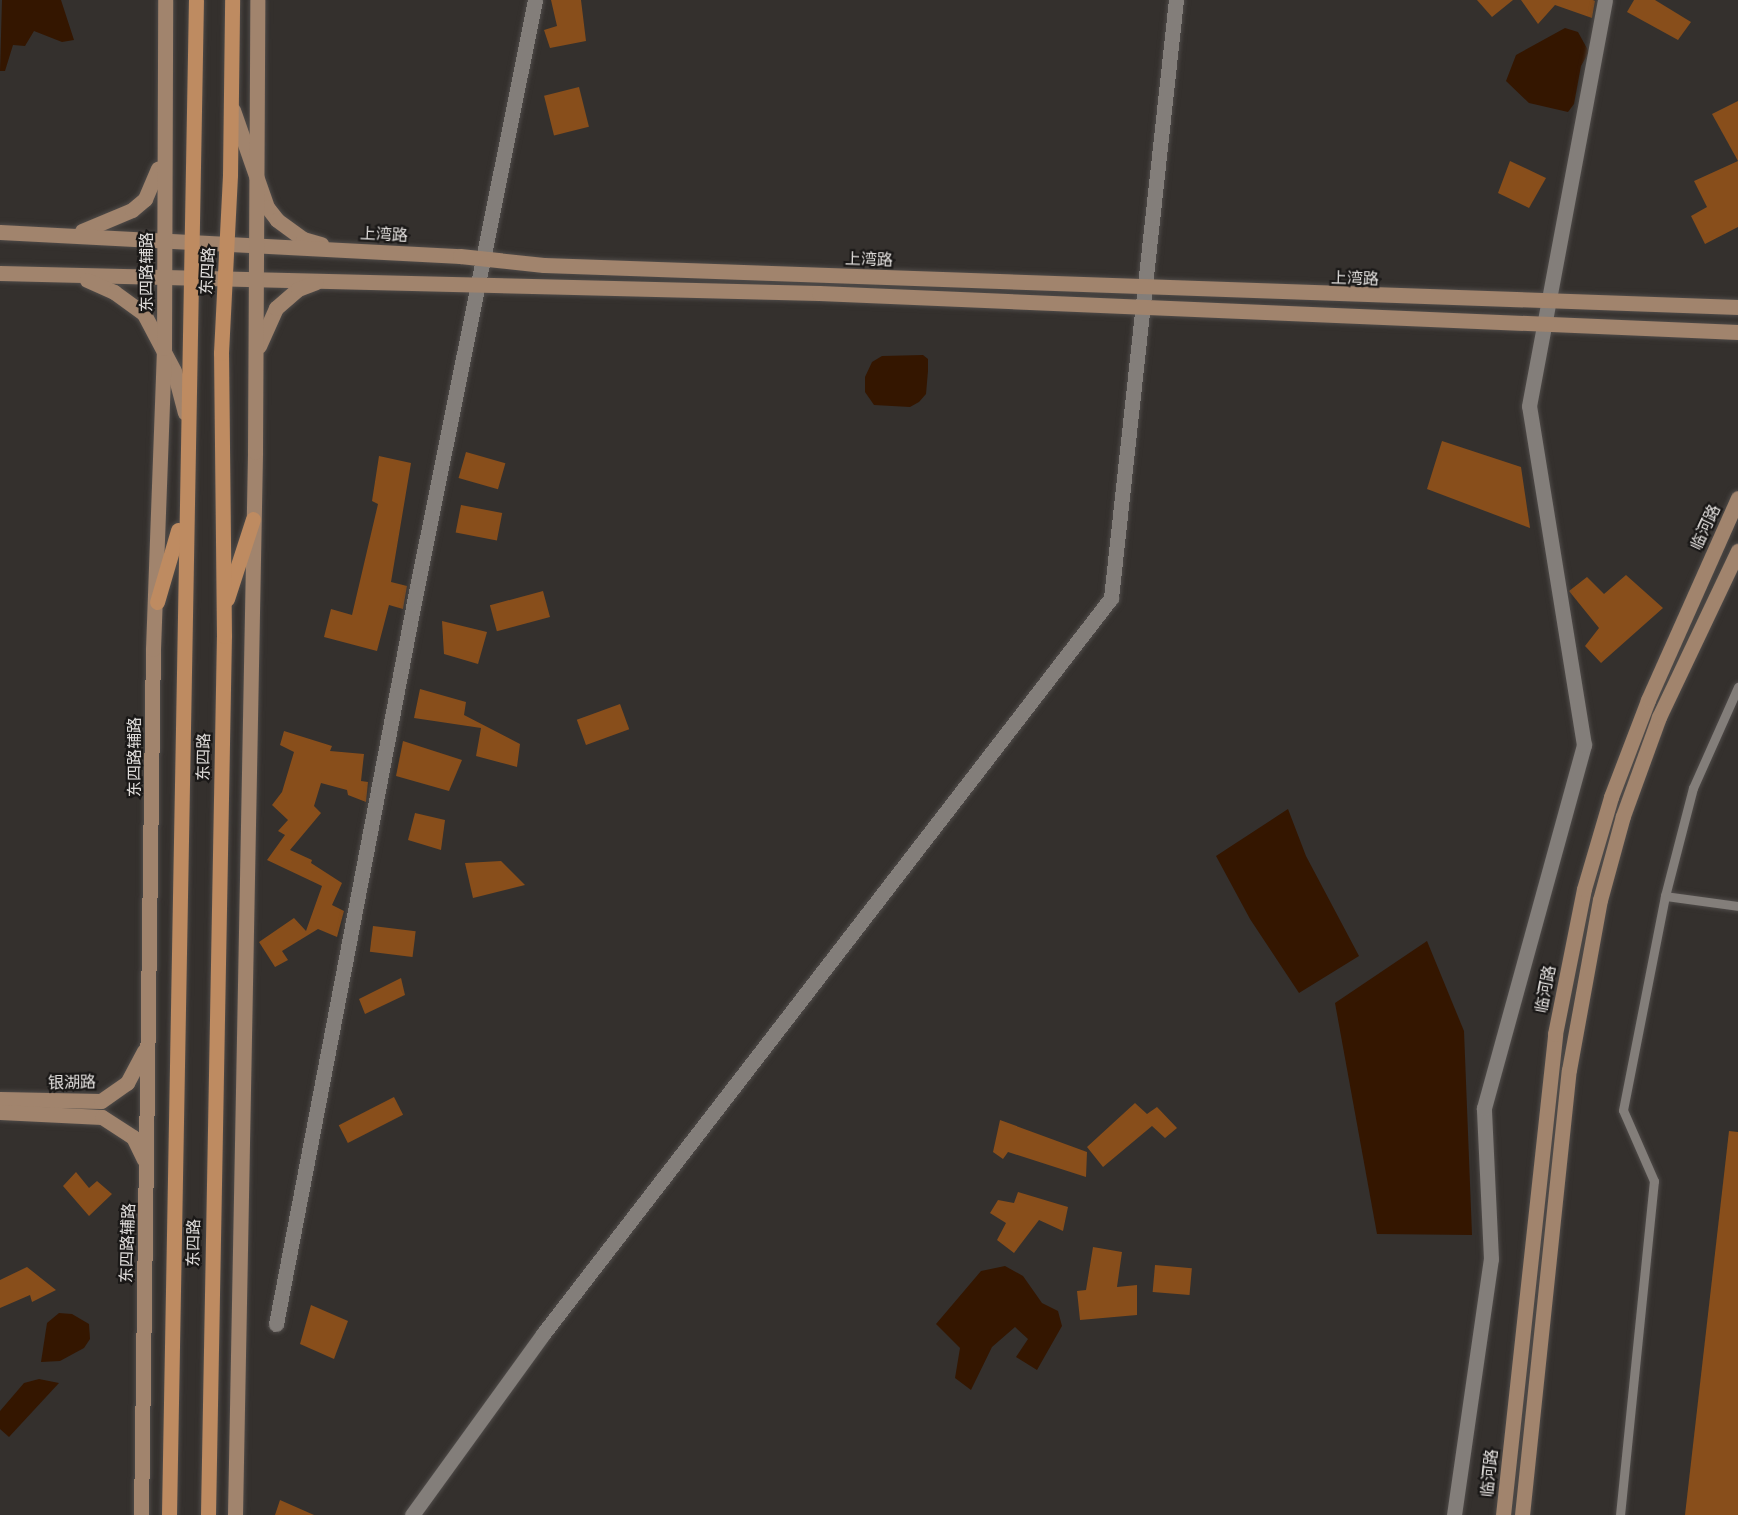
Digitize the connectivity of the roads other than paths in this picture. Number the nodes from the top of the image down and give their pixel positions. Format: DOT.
graph roads {
  1 [pos="165,0"];
  2 [pos="195,0"];
  3 [pos="232,0"];
  4 [pos="237,0"];
  5 [pos="257,0"];
  6 [pos="535,0"];
  7 [pos="1176,0"];
  8 [pos="1605,0"];
  9 [pos="232,22"];
  10 [pos="231,103"];
  11 [pos="163,145"];
  12 [pos="254,177"];
  13 [pos="0,232"];
  14 [pos="67,234"];
  15 [pos="164,239"];
  16 [pos="191,241"];
  17 [pos="227,244"];
  18 [pos="255,245"];
  19 [pos="348,251"];
  20 [pos="483,258"];
  21 [pos="0,273"];
  22 [pos="64,275"];
  23 [pos="164,277"];
  24 [pos="189,277"];
  25 [pos="225,278"];
  26 [pos="255,278"];
  27 [pos="330,279"];
  28 [pos="478,285"];
  29 [pos="1146,288"];
  30 [pos="1548,303"];
  31 [pos="1144,306"];
  32 [pos="1738,307"];
  33 [pos="1544,324"];
  34 [pos="1738,332"];
  35 [pos="164,348"];
  36 [pos="255,367"];
  37 [pos="185,413"];
  38 [pos="1738,498"];
  39 [pos="184,510"];
  40 [pos="253,519"];
  41 [pos="1738,551"];
  42 [pos="157,602"];
  43 [pos="223,610"];
  44 [pos="1738,687"];
  45 [pos="1665,896"];
  46 [pos="1738,906"];
  47 [pos="148,1039"];
  48 [pos="0,1099"];
  49 [pos="0,1113"];
  50 [pos="147,1170"];
  51 [pos="276,1324"];
  52 [pos="141,1515"];
  53 [pos="169,1515"];
  54 [pos="208,1515"];
  55 [pos="235,1515"];
  56 [pos="412,1515"];
  57 [pos="1454,1515"];
  58 [pos="1503,1515"];
  59 [pos="1522,1515"];
  60 [pos="1620,1515"];
  1 -- 11 [label="main road, 东四路辅路"];
  2 -- 16 [label="main road, 东四路"];
  3 -- 9 [label="main road, 东四路"];
  4 -- 9 [label="main road"];
  5 -- 12 [label="main road"];
  6 -- 20 [label="street"];
  7 -- 29 [label="street"];
  8 -- 30 [label="street"];
  9 -- 10 [label="main road, 东四路"];
  10 -- 12 [label="main road"];
  10 -- 17 [label="main road, 东四路"];
  11 -- 14 [label="main road"];
  11 -- 15 [label="main road, 东四路辅路"];
  12 -- 18 [label="main road"];
  12 -- 19 [label="main road"];
  13 -- 14 [label="main road, 上湾路"];
  14 -- 15 [label="main road, 上湾路"];
  15 -- 16 [label="main road, 上湾路"];
  15 -- 23 [label="main road, 东四路辅路"];
  16 -- 17 [label="main road, 上湾路"];
  16 -- 24 [label="main road, 东四路"];
  17 -- 18 [label="main road, 上湾路"];
  17 -- 25 [label="main road, 东四路"];
  18 -- 19 [label="main road, 上湾路"];
  18 -- 26 [label="main road"];
  19 -- 20 [label="main road, 上湾路"];
  20 -- 28 [label="street"];
  20 -- 29 [label="main road, 上湾路"];
  21 -- 22 [label="main road"];
  22 -- 23 [label="main road"];
  22 -- 35 [label="main road"];
  23 -- 24 [label="main road"];
  23 -- 35 [label="main road, 东四路辅路"];
  24 -- 25 [label="main road"];
  24 -- 37 [label="main road, 东四路"];
  25 -- 26 [label="main road"];
  25 -- 43 [label="main road, 东四路"];
  26 -- 27 [label="main road"];
  26 -- 36 [label="main road"];
  27 -- 28 [label="main road"];
  27 -- 36 [label="main road"];
  28 -- 31 [label="main road"];
  28 -- 51 [label="street"];
  29 -- 30 [label="main road, 上湾路"];
  29 -- 31 [label="street"];
  30 -- 32 [label="main road, 上湾路"];
  30 -- 33 [label="street"];
  31 -- 33 [label="main road"];
  31 -- 56 [label="street"];
  33 -- 34 [label="main road"];
  33 -- 57 [label="street"];
  35 -- 37 [label="main road"];
  35 -- 42 [label="main road, 东四路辅路"];
  36 -- 40 [label="main road"];
  37 -- 39 [label="main road, 东四路"];
  38 -- 58 [label="main road, 临河路"];
  39 -- 42 [label="main road"];
  39 -- 53 [label="main road, 东四路"];
  40 -- 43 [label="main road"];
  40 -- 55 [label="main road"];
  41 -- 59 [label="main road"];
  42 -- 47 [label="main road, 东四路辅路"];
  43 -- 54 [label="main road, 东四路"];
  44 -- 45 [label="lane"];
  45 -- 46 [label="lane"];
  45 -- 60 [label="lane"];
  47 -- 48 [label="main road, 银湖路"];
  47 -- 50 [label="main road, 东四路辅路"];
  49 -- 50 [label="main road, 银湖路"];
  50 -- 52 [label="main road, 东四路辅路"];
}
